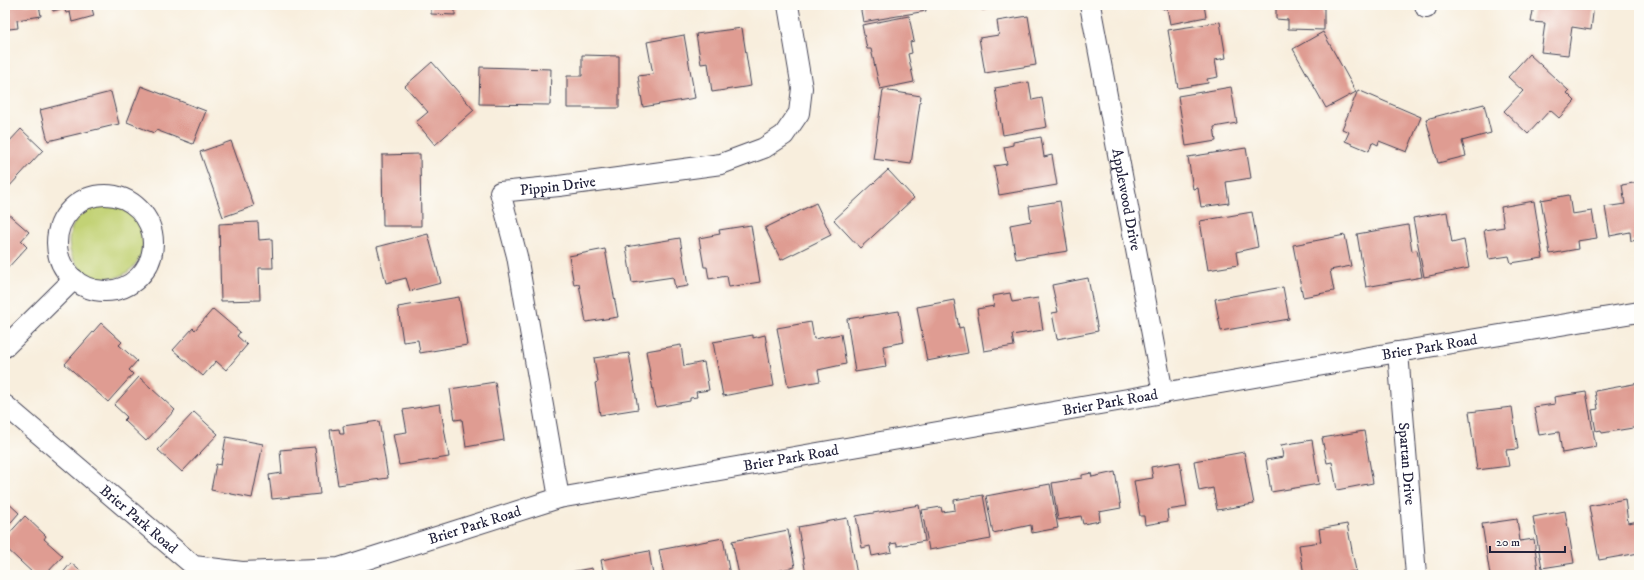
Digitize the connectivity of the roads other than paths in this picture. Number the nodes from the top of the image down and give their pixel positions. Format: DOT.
graph roads {
  1 [pos="788,5"];
  2 [pos="1090,5"];
  3 [pos="74,279"];
  4 [pos="1639,312"];
  5 [pos="5,347"];
  6 [pos="1398,352"];
  7 [pos="1163,393"];
  8 [pos="5,405"];
  9 [pos="559,498"];
  10 [pos="366,568"];
  11 [pos="1416,575"];
  1 -- 9 [label="street, Pippin Drive"];
  2 -- 7 [label="street, Applewood Drive"];
  3 -- 3 [label="street"];
  3 -- 5 [label="street"];
  4 -- 6 [label="street, Brier Park Road"];
  6 -- 7 [label="street, Brier Park Road"];
  6 -- 11 [label="street, Spartan Drive"];
  7 -- 9 [label="street, Brier Park Road"];
  8 -- 10 [label="street, Brier Park Road"];
  9 -- 10 [label="street, Brier Park Road"];
}
